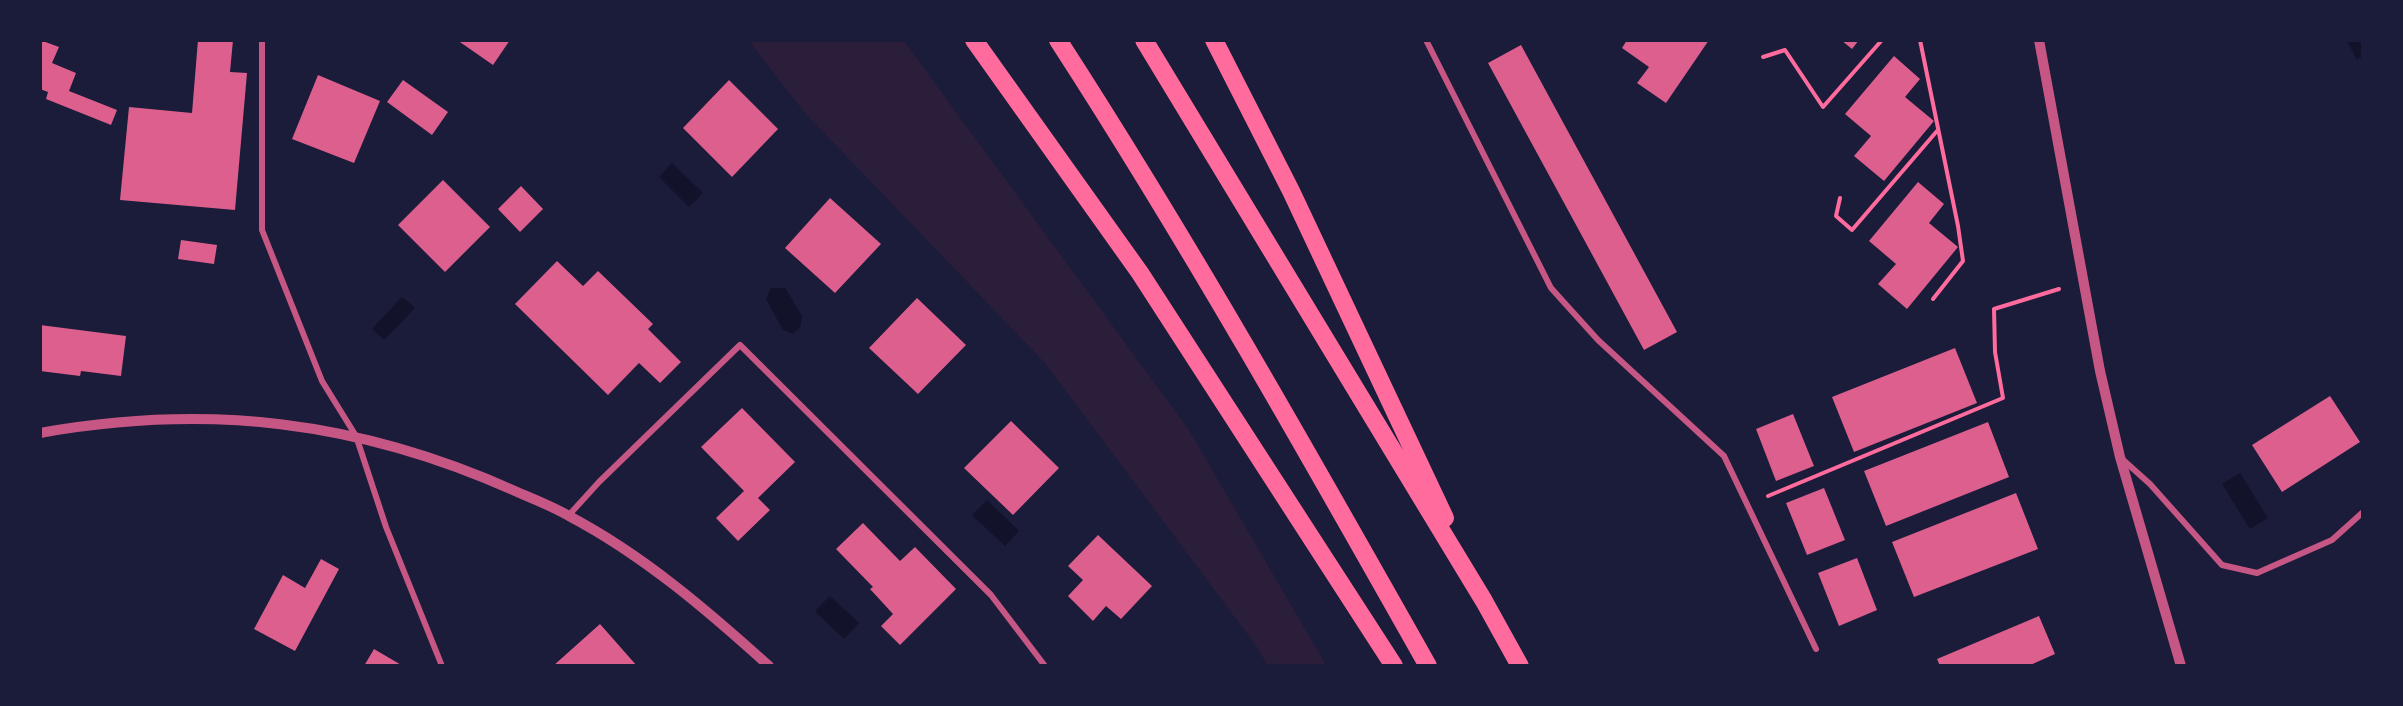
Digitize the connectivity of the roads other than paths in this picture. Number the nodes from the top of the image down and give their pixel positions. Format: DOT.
graph roads {
  1 [pos="262,40"];
  2 [pos="974,40"];
  3 [pos="1058,40"];
  4 [pos="1144,40"];
  5 [pos="1214,40"];
  6 [pos="1426,40"];
  7 [pos="2039,40"];
  8 [pos="40,433"];
  9 [pos="356,436"];
  10 [pos="2120,457"];
  11 [pos="2362,513"];
  12 [pos="569,515"];
  13 [pos="1484,601"];
  14 [pos="1816,649"];
  15 [pos="442,666"];
  16 [pos="769,666"];
  17 [pos="1045,666"];
  18 [pos="1394,666"];
  19 [pos="1428,666"];
  20 [pos="1520,666"];
  21 [pos="2181,666"];
  1 -- 9 [label="street"];
  2 -- 18 [label="highway"];
  3 -- 19 [label="highway"];
  4 -- 13 [label="highway"];
  5 -- 13 [label="highway"];
  6 -- 14 [label="street"];
  7 -- 10 [label="street"];
  8 -- 9 [label="street"];
  9 -- 12 [label="street"];
  9 -- 15 [label="street"];
  10 -- 11 [label="street"];
  10 -- 21 [label="street"];
  12 -- 16 [label="street"];
  12 -- 17 [label="street"];
  13 -- 20 [label="highway"];
}
